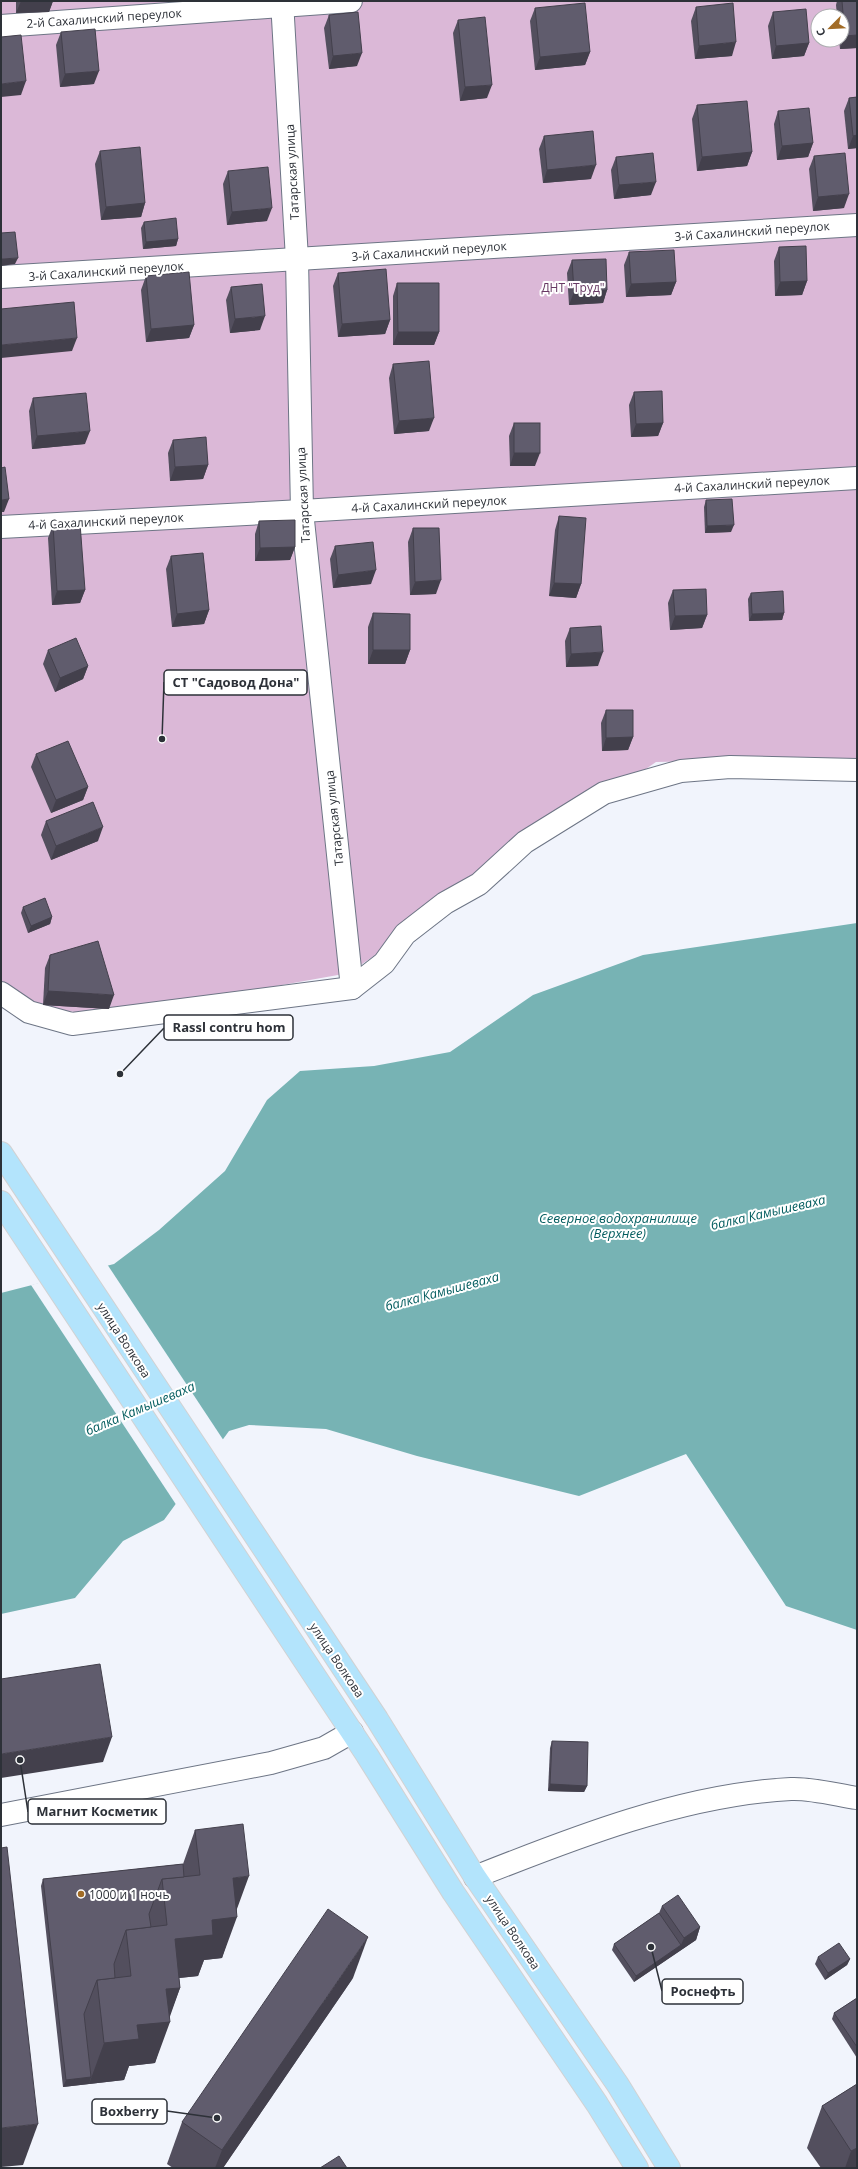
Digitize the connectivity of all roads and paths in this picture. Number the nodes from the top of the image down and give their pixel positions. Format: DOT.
graph roads {
  1 [pos="351,1"];
  2 [pos="282,3"];
  3 [pos="1,26"];
  4 [pos="857,224"];
  5 [pos="297,259"];
  6 [pos="1,277"];
  7 [pos="857,478"];
  8 [pos="302,511"];
  9 [pos="1,527"];
  10 [pos="857,770"];
  11 [pos="352,988"];
  12 [pos="1,993"];
  13 [pos="1,1153"];
  14 [pos="1,1202"];
  15 [pos="352,1732"];
  16 [pos="857,1798"];
  17 [pos="1,1815"];
  18 [pos="476,1877"];
  19 [pos="637,2168"];
  20 [pos="669,2168"];
  1 -- 2 [label="street, 2-й Сахалинский переулок"];
  2 -- 3 [label="street, 2-й Сахалинский переулок"];
  2 -- 5 [label="street, Татарская улица"];
  4 -- 5 [label="street, 3-й Сахалинский переулок"];
  5 -- 6 [label="street, 3-й Сахалинский переулок"];
  5 -- 8 [label="street, Татарская улица"];
  7 -- 8 [label="street, 4-й Сахалинский переулок"];
  8 -- 9 [label="street, 4-й Сахалинский переулок"];
  8 -- 11 [label="street, Татарская улица"];
  10 -- 11 [label="street"];
  11 -- 12 [label="street"];
  13 -- 18 [label="main road, улица Волкова"];
  14 -- 15 [label="main road"];
  15 -- 17 [label="street"];
  15 -- 19 [label="main road"];
  16 -- 18 [label="street"];
  18 -- 20 [label="main road, улица Волкова"];
}
